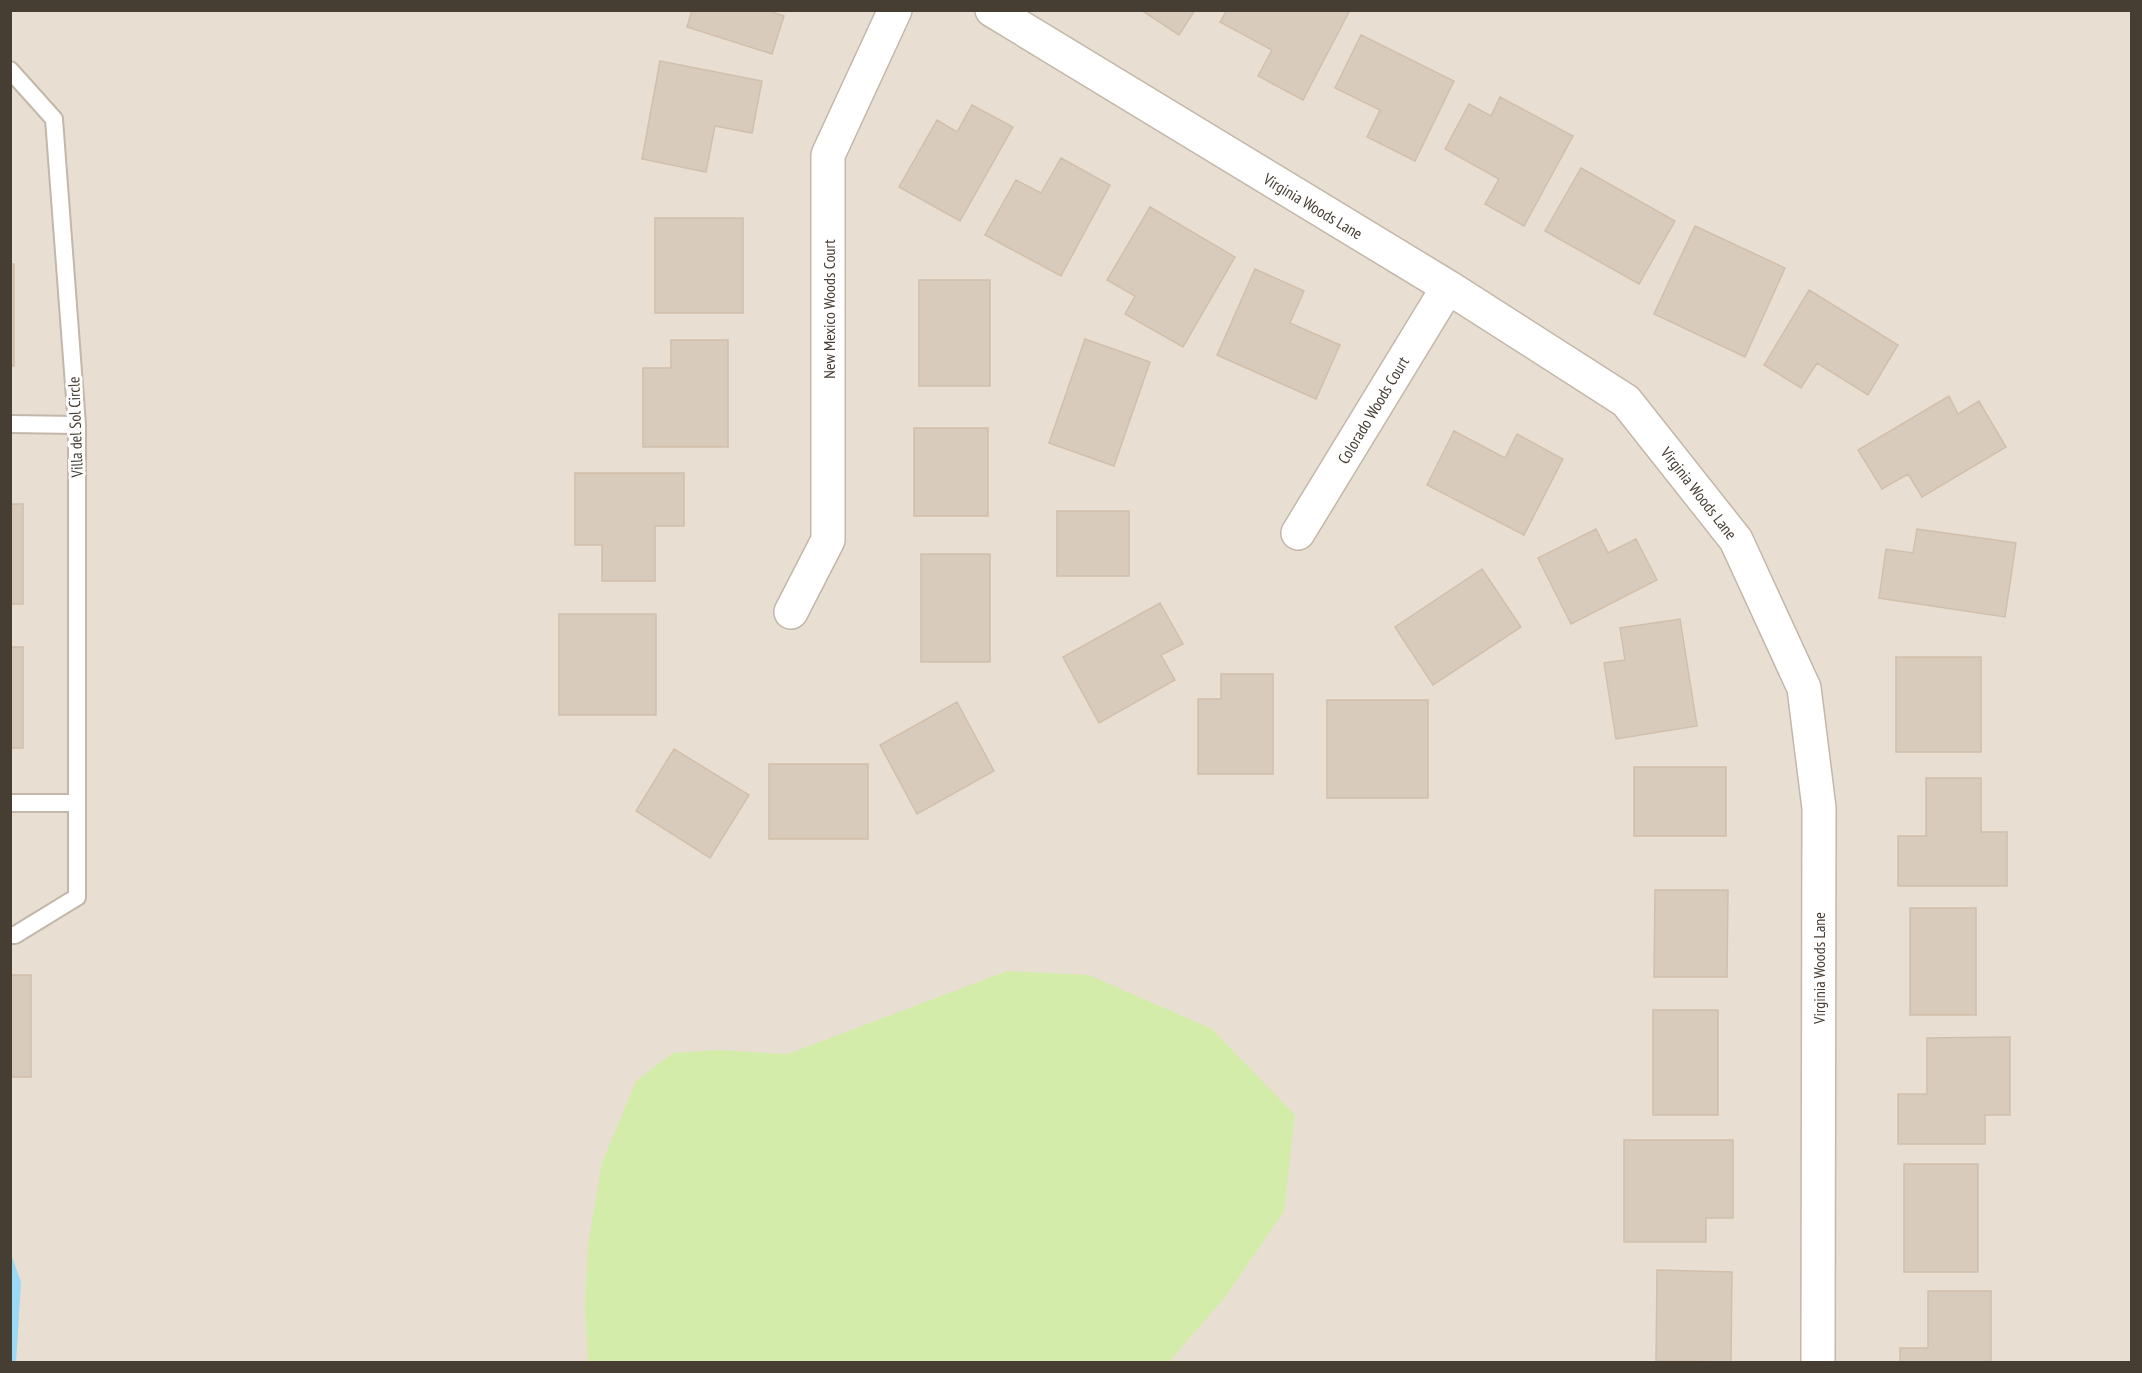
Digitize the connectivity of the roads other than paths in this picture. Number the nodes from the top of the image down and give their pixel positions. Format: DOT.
graph roads {
  1 [pos="895,10"];
  2 [pos="992,10"];
  3 [pos="10,70"];
  4 [pos="1448,288"];
  5 [pos="10,424"];
  6 [pos="77,425"];
  7 [pos="1298,534"];
  8 [pos="791,612"];
  9 [pos="10,803"];
  10 [pos="77,803"];
  11 [pos="10,935"];
  12 [pos="1818,1362"];
  1 -- 8 [label="street, New Mexico Woods Court"];
  2 -- 4 [label="street, Virginia Woods Lane"];
  3 -- 6 [label="lane, Villa del Sol Circle"];
  4 -- 7 [label="street, Colorado Woods Court"];
  4 -- 12 [label="street, Virginia Woods Lane"];
  5 -- 6 [label="lane"];
  6 -- 10 [label="lane, Villa del Sol Circle"];
  9 -- 10 [label="lane"];
  10 -- 11 [label="lane, Villa del Sol Circle"];
}
